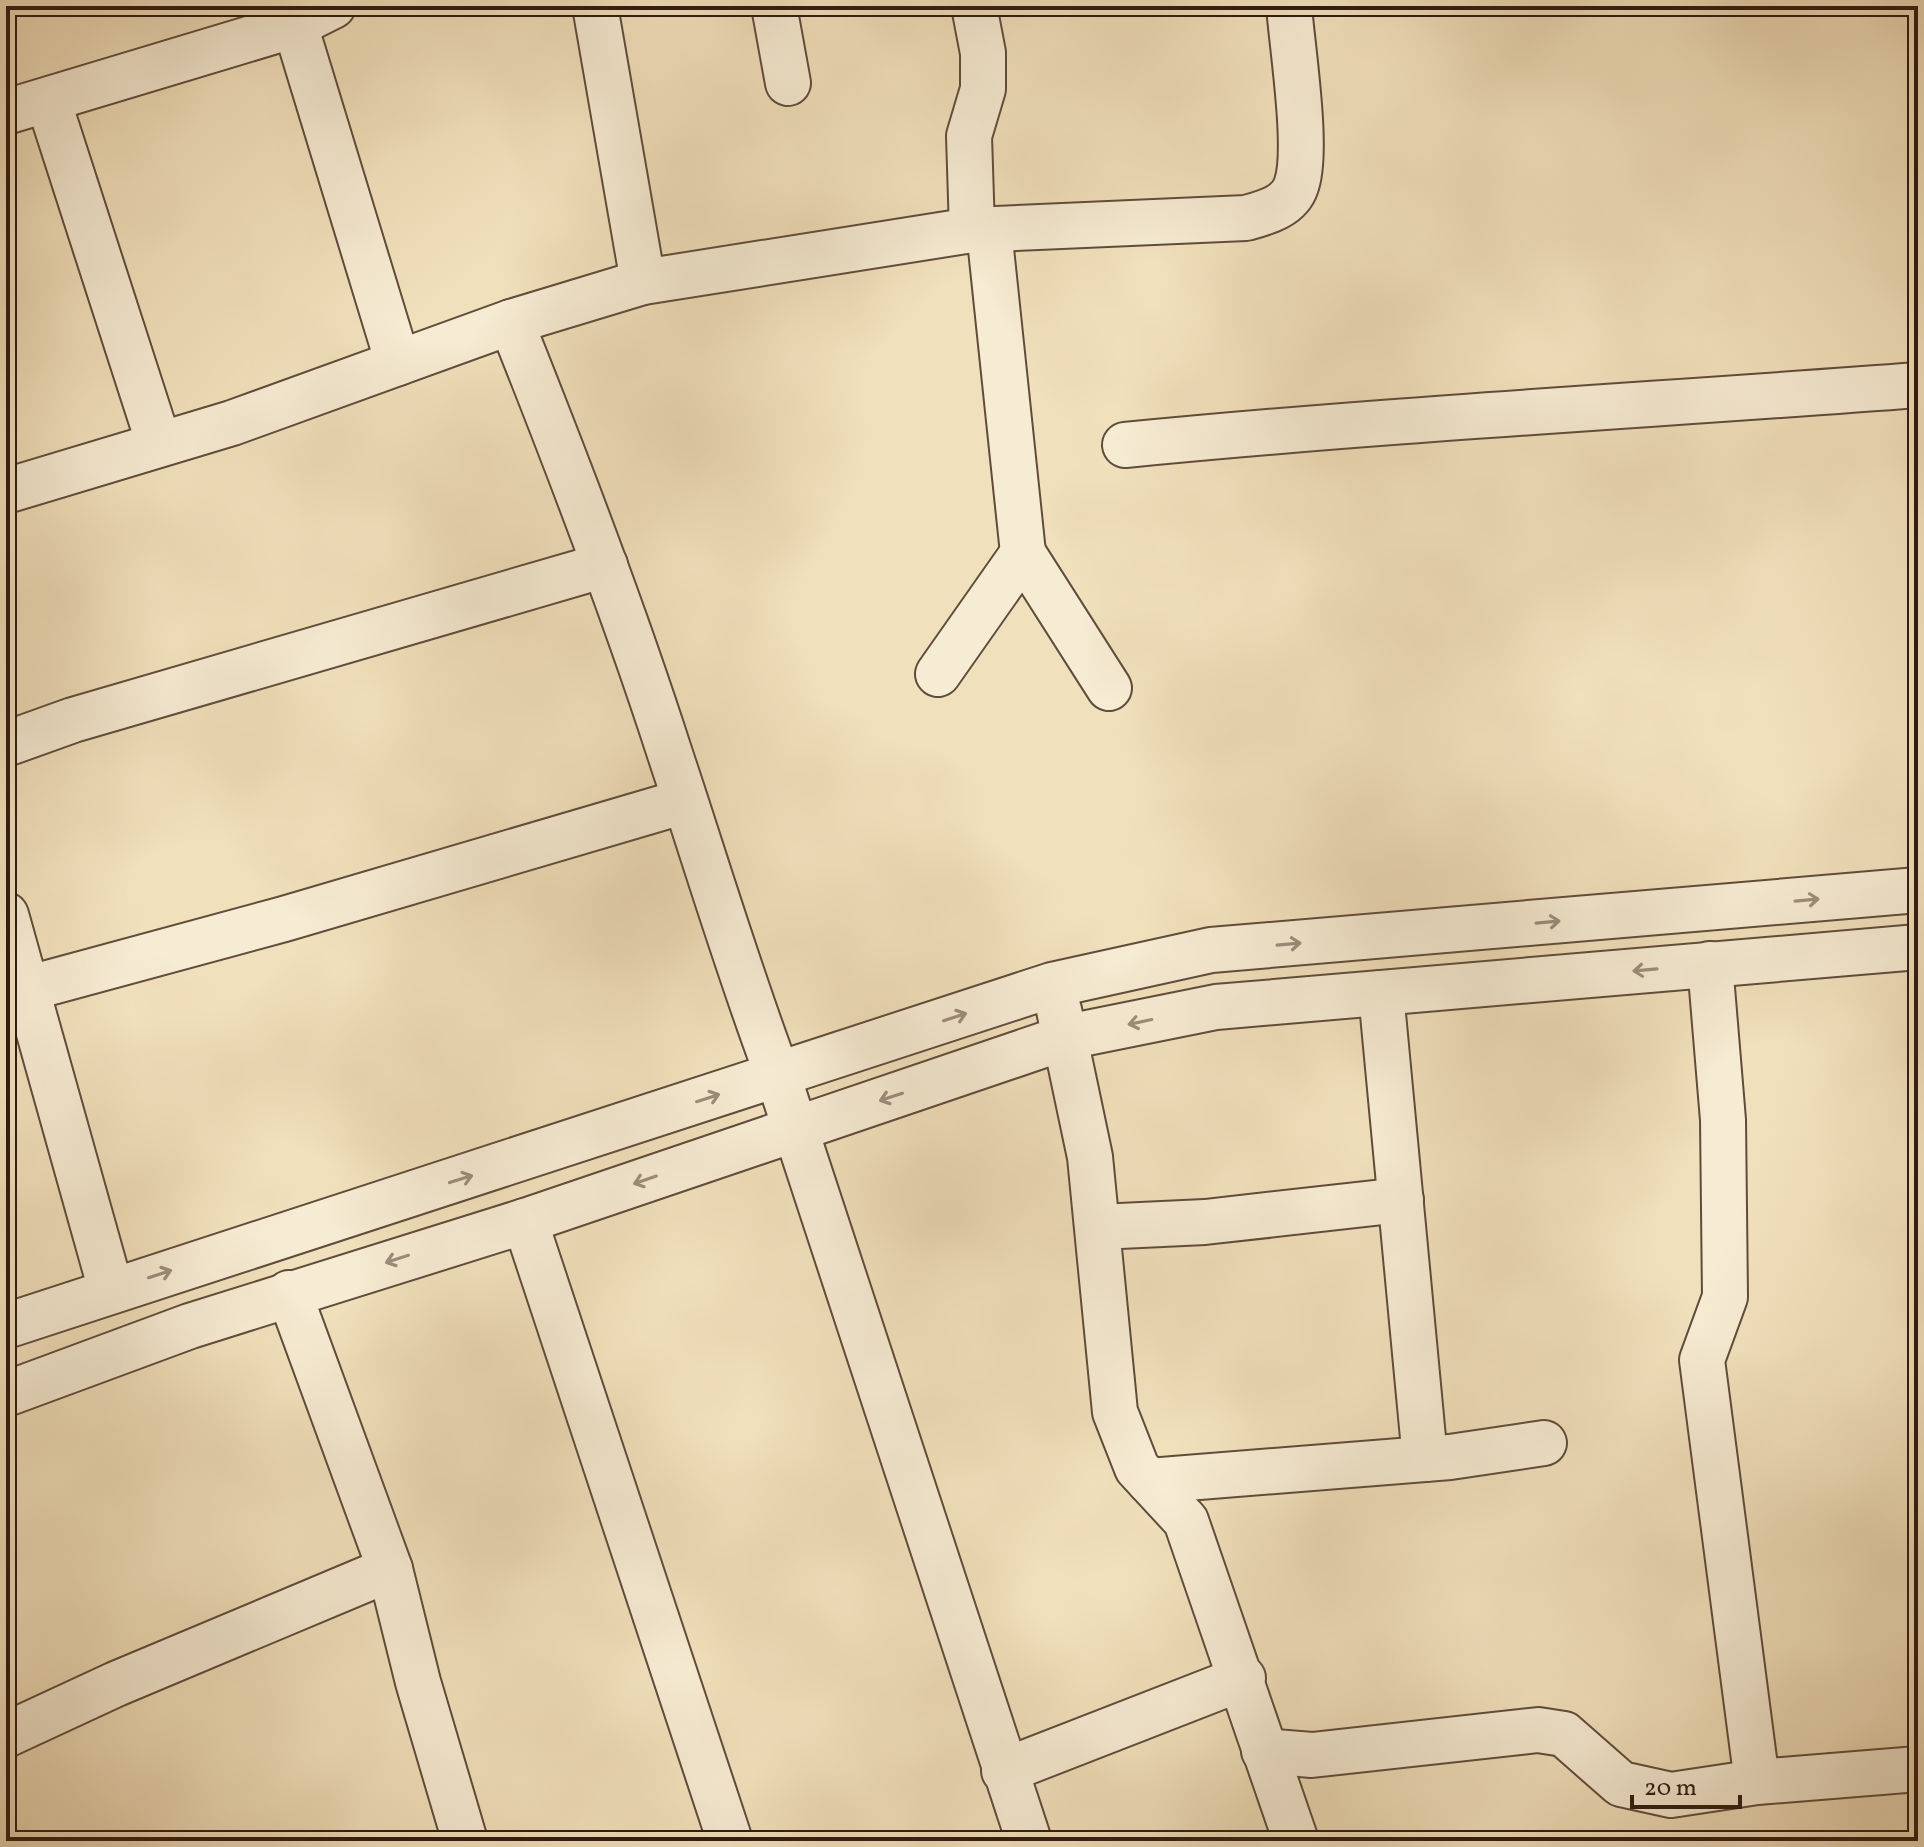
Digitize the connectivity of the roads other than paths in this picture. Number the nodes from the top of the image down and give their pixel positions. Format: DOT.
graph roads {
  1 [pos="595,6"];
  2 [pos="774,6"];
  3 [pos="974,6"];
  4 [pos="1289,6"];
  5 [pos="314,15"];
  6 [pos="788,83"];
  7 [pos="48,100"];
  8 [pos="6,112"];
  9 [pos="980,230"];
  10 [pos="643,282"];
  11 [pos="511,322"];
  12 [pos="398,363"];
  13 [pos="1918,385"];
  14 [pos="159,444"];
  15 [pos="1125,445"];
  16 [pos="6,491"];
  17 [pos="1023,553"];
  18 [pos="605,565"];
  19 [pos="938,674"];
  20 [pos="1109,688"];
  21 [pos="6,744"];
  22 [pos="685,801"];
  23 [pos="1918,890"];
  24 [pos="6,915"];
  25 [pos="1918,947"];
  26 [pos="1710,964"];
  27 [pos="1052,985"];
  28 [pos="26,989"];
  29 [pos="1381,993"];
  30 [pos="1067,1037"];
  31 [pos="778,1076"];
  32 [pos="794,1129"];
  33 [pos="1401,1200"];
  34 [pos="525,1221"];
  35 [pos="1098,1227"];
  36 [pos="111,1290"];
  37 [pos="289,1293"];
  38 [pos="6,1326"];
  39 [pos="6,1394"];
  40 [pos="1544,1443"];
  41 [pos="1425,1459"];
  42 [pos="1149,1481"];
  43 [pos="390,1569"];
  44 [pos="1243,1678"];
  45 [pos="6,1735"];
  46 [pos="1264,1751"];
  47 [pos="1918,1769"];
  48 [pos="1004,1771"];
  49 [pos="1757,1782"];
  50 [pos="465,1841"];
  51 [pos="730,1841"];
  52 [pos="1029,1841"];
  53 [pos="1296,1841"];
  1 -- 10 [label="street"];
  2 -- 6 [label="street"];
  3 -- 9 [label="street"];
  4 -- 9 [label="street"];
  5 -- 7 [label="street"];
  5 -- 12 [label="street"];
  7 -- 8 [label="street"];
  7 -- 14 [label="street"];
  9 -- 10 [label="street"];
  9 -- 17 [label="street"];
  10 -- 11 [label="street"];
  11 -- 12 [label="street"];
  11 -- 18 [label="street"];
  12 -- 14 [label="street"];
  13 -- 15 [label="street"];
  14 -- 16 [label="street"];
  17 -- 19 [label="street"];
  17 -- 20 [label="street"];
  18 -- 21 [label="street"];
  18 -- 22 [label="street"];
  22 -- 28 [label="street"];
  22 -- 31 [label="street"];
  27 -- 23 [label="street, one-way"];
  24 -- 28 [label="street"];
  25 -- 26 [label="street"];
  26 -- 29 [label="street, one-way"];
  26 -- 49 [label="street"];
  27 -- 30 [label="street"];
  31 -- 27 [label="street, one-way"];
  28 -- 36 [label="street"];
  29 -- 30 [label="street, one-way"];
  29 -- 33 [label="street"];
  30 -- 32 [label="street, one-way"];
  30 -- 35 [label="street"];
  31 -- 32 [label="street"];
  36 -- 31 [label="street, one-way"];
  32 -- 34 [label="street, one-way"];
  32 -- 48 [label="street"];
  33 -- 35 [label="street"];
  33 -- 41 [label="street"];
  34 -- 37 [label="street, one-way"];
  34 -- 51 [label="street"];
  35 -- 42 [label="street"];
  36 -- 38 [label="street"];
  37 -- 39 [label="street"];
  37 -- 43 [label="street"];
  40 -- 41 [label="street"];
  41 -- 42 [label="street"];
  42 -- 44 [label="street"];
  43 -- 45 [label="street"];
  43 -- 50 [label="street"];
  44 -- 46 [label="street"];
  44 -- 48 [label="street"];
  46 -- 49 [label="street"];
  46 -- 53 [label="street"];
  47 -- 49 [label="street"];
  48 -- 52 [label="street"];
}
